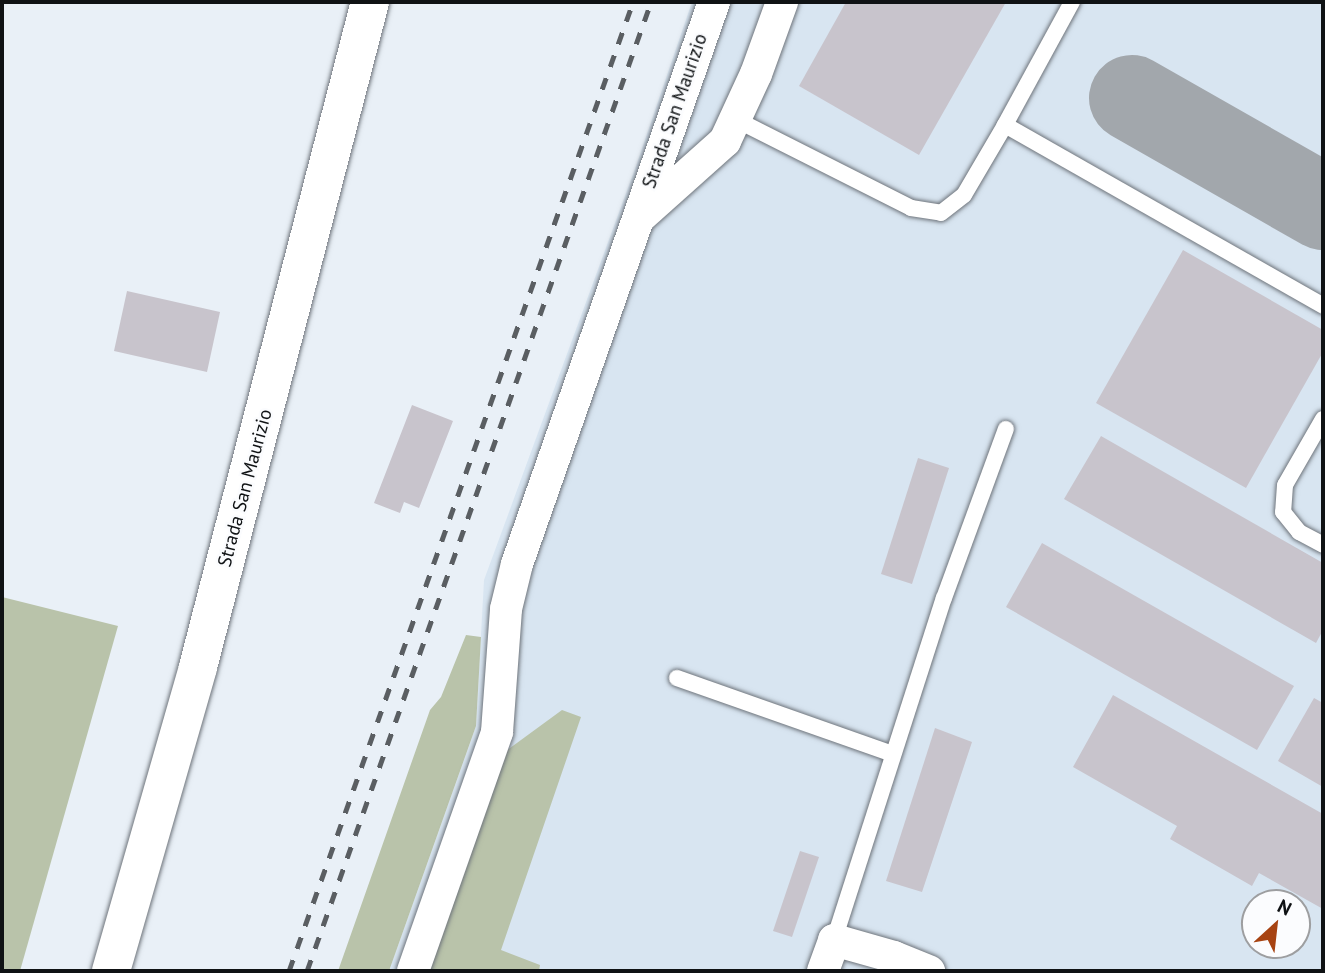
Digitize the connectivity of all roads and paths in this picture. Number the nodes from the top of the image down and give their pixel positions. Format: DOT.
graph roads {
  1 [pos="370,2"];
  2 [pos="714,2"];
  3 [pos="782,2"];
  4 [pos="1072,2"];
  5 [pos="737,120"];
  6 [pos="1005,125"];
  7 [pos="637,220"];
  8 [pos="1323,306"];
  9 [pos="1323,419"];
  10 [pos="1006,429"];
  11 [pos="1323,545"];
  12 [pos="677,678"];
  13 [pos="893,754"];
  14 [pos="834,940"];
  15 [pos="111,971"];
  16 [pos="413,971"];
  17 [pos="823,971"];
  18 [pos="929,971"];
  1 -- 15 [label="main road, Strada San Maurizio"];
  2 -- 7 [label="street, Strada San Maurizio"];
  3 -- 5 [label="street, Strada San Maurizio"];
  4 -- 6 [label="lane"];
  5 -- 6 [label="lane"];
  5 -- 7 [label="street, Strada San Maurizio"];
  6 -- 8 [label="lane"];
  7 -- 16 [label="street, Strada San Maurizio"];
  9 -- 11 [label="lane"];
  10 -- 13 [label="lane"];
  12 -- 13 [label="lane"];
  13 -- 14 [label="lane"];
  14 -- 17 [label="street"];
  14 -- 18 [label="street"];
}
